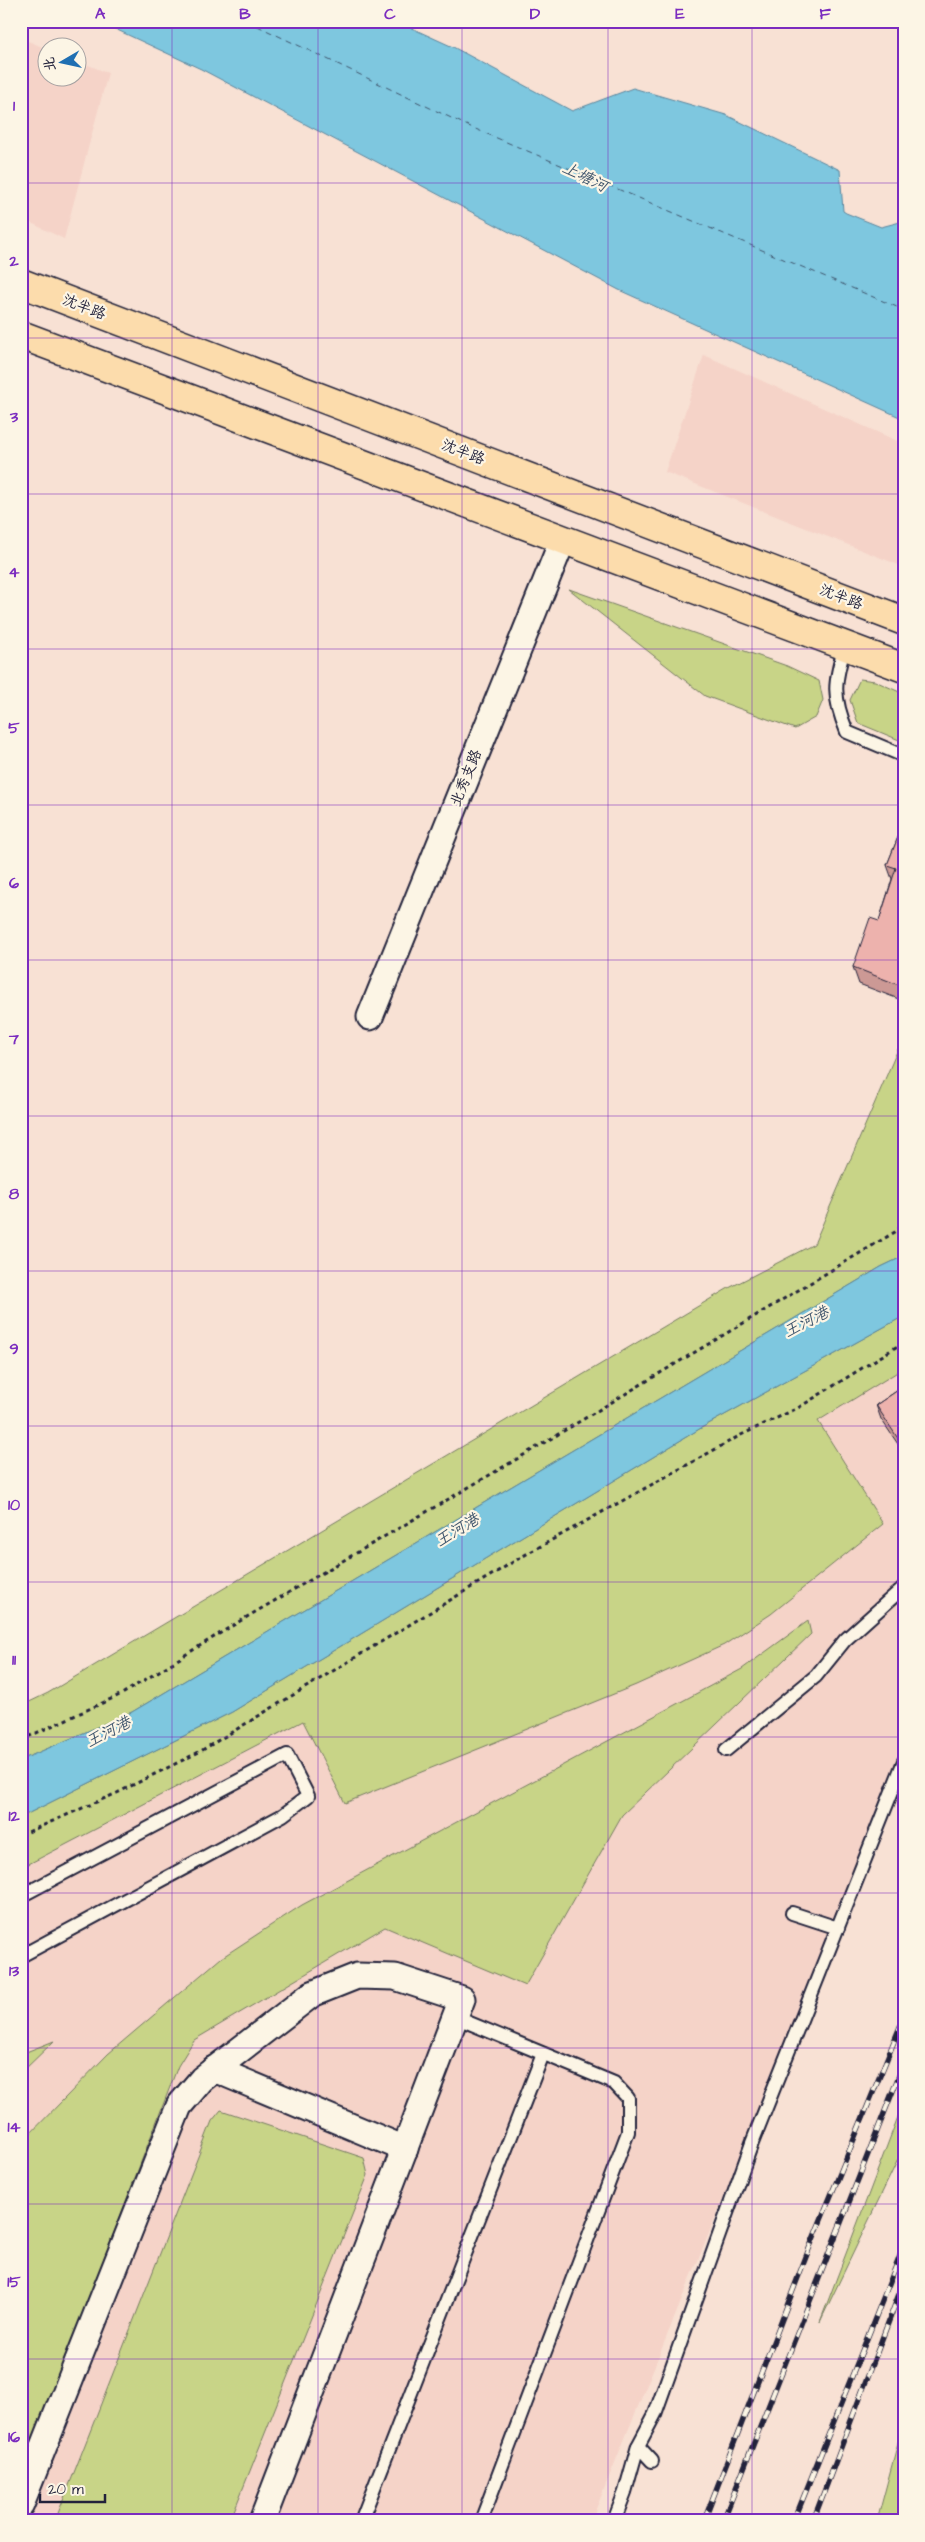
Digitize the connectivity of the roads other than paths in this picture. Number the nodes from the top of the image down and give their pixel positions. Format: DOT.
graph roads {
  1 [pos="21,283"];
  2 [pos="21,335"];
  3 [pos="563,539"];
  4 [pos="904,621"];
  5 [pos="845,646"];
  6 [pos="904,668"];
  7 [pos="904,756"];
  8 [pos="370,1017"];
  9 [pos="904,1587"];
  10 [pos="726,1750"];
  11 [pos="904,1761"];
  12 [pos="21,1896"];
  13 [pos="792,1913"];
  14 [pos="838,1928"];
  15 [pos="21,1956"];
  16 [pos="456,2017"];
  17 [pos="542,2054"];
  18 [pos="214,2069"];
  19 [pos="404,2149"];
  20 [pos="638,2446"];
  21 [pos="652,2461"];
  22 [pos="21,2504"];
  23 [pos="262,2521"];
  24 [pos="361,2521"];
  25 [pos="481,2521"];
  26 [pos="614,2521"];
  1 -- 4 [label="main road, 沈半路"];
  2 -- 3 [label="main road"];
  3 -- 5 [label="main road"];
  3 -- 8 [label="street, 北秀支路"];
  5 -- 6 [label="main road"];
  5 -- 7 [label="lane"];
  9 -- 10 [label="lane"];
  11 -- 14 [label="lane"];
  12 -- 15 [label="lane"];
  13 -- 14 [label="lane"];
  14 -- 20 [label="lane"];
  16 -- 17 [label="lane"];
  16 -- 18 [label="street"];
  16 -- 19 [label="street"];
  17 -- 24 [label="lane"];
  17 -- 25 [label="lane"];
  18 -- 19 [label="street"];
  18 -- 22 [label="street"];
  19 -- 23 [label="street"];
  20 -- 21 [label="lane"];
  20 -- 26 [label="lane"];
}
